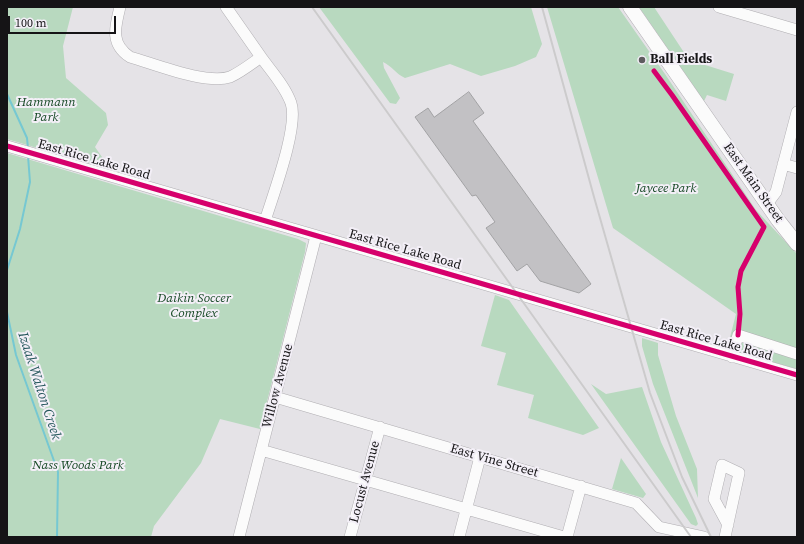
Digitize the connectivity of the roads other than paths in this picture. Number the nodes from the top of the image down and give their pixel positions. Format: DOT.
graph roads {
  1 [pos="120,7"];
  2 [pos="226,7"];
  3 [pos="630,7"];
  4 [pos="719,7"];
  5 [pos="797,30"];
  6 [pos="261,57"];
  7 [pos="797,112"];
  8 [pos="7,146"];
  9 [pos="783,164"];
  10 [pos="797,168"];
  11 [pos="767,204"];
  12 [pos="265,221"];
  13 [pos="316,236"];
  14 [pos="797,244"];
  15 [pos="797,354"];
  16 [pos="732,356"];
  17 [pos="797,375"];
  18 [pos="275,397"];
  19 [pos="380,428"];
  20 [pos="261,450"];
  21 [pos="480,457"];
  22 [pos="365,481"];
  23 [pos="581,486"];
  24 [pos="466,510"];
  25 [pos="728,525"];
  26 [pos="659,527"];
  27 [pos="239,537"];
  28 [pos="350,537"];
  29 [pos="459,537"];
  30 [pos="564,537"];
  31 [pos="567,537"];
  32 [pos="665,537"];
  33 [pos="704,537"];
  34 [pos="725,537"];
  1 -- 6 [label="street"];
  2 -- 6 [label="street"];
  3 -- 11 [label="main road, East Main Street"];
  4 -- 5 [label="street"];
  6 -- 12 [label="street"];
  7 -- 9 [label="street"];
  8 -- 12 [label="street, East Rice Lake Road"];
  9 -- 10 [label="street"];
  9 -- 11 [label="street"];
  11 -- 14 [label="main road, East Main Street"];
  12 -- 13 [label="street, East Rice Lake Road"];
  13 -- 16 [label="street, East Rice Lake Road"];
  13 -- 18 [label="street, Willow Avenue"];
  15 -- 16 [label="street"];
  16 -- 17 [label="street, East Rice Lake Road"];
  18 -- 19 [label="street, East Vine Street"];
  18 -- 20 [label="street, Willow Avenue"];
  19 -- 21 [label="street, East Vine Street"];
  19 -- 22 [label="street, Locust Avenue"];
  20 -- 22 [label="street"];
  20 -- 27 [label="street, Willow Avenue"];
  21 -- 23 [label="street, East Vine Street"];
  21 -- 24 [label="street"];
  22 -- 24 [label="street"];
  22 -- 28 [label="street, Locust Avenue"];
  23 -- 26 [label="street, East Vine Street"];
  23 -- 31 [label="street"];
  24 -- 29 [label="street"];
  24 -- 30 [label="street"];
  25 -- 34 [label="street"];
  26 -- 32 [label="street, East Vine Street"];
  26 -- 33 [label="street"];
}
